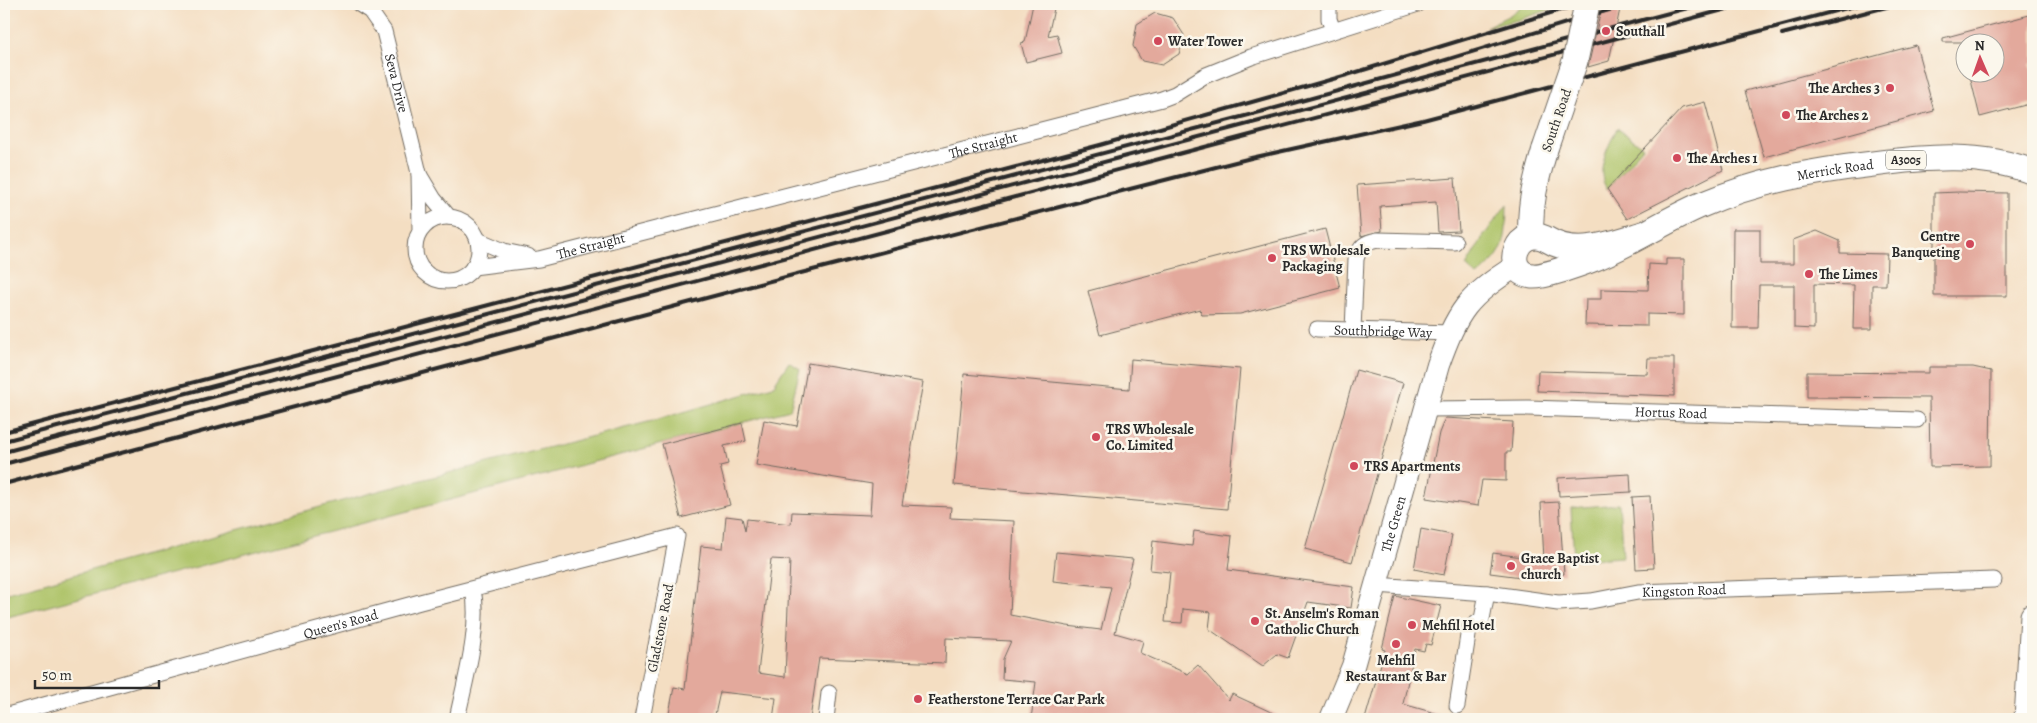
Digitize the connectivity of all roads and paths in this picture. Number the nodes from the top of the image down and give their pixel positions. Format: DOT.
graph roads {
  1 [pos="359,4"];
  2 [pos="1330,4"];
  3 [pos="1418,4"];
  4 [pos="1587,4"];
  5 [pos="1333,30"];
  6 [pos="2033,172"];
  7 [pos="419,173"];
  8 [pos="449,216"];
  9 [pos="420,230"];
  10 [pos="1646,233"];
  11 [pos="1541,239"];
  12 [pos="478,240"];
  13 [pos="1455,242"];
  14 [pos="539,258"];
  15 [pos="1516,266"];
  16 [pos="473,268"];
  17 [pos="1548,273"];
  18 [pos="1317,329"];
  19 [pos="1353,330"];
  20 [pos="1450,333"];
  21 [pos="1426,409"];
  22 [pos="1916,420"];
  23 [pos="677,536"];
  24 [pos="1994,580"];
  25 [pos="1376,584"];
  26 [pos="473,590"];
  27 [pos="1487,593"];
  28 [pos="2033,616"];
  29 [pos="829,693"];
  30 [pos="1457,706"];
  31 [pos="4,716"];
  32 [pos="457,719"];
  33 [pos="642,719"];
  34 [pos="826,719"];
  35 [pos="1331,719"];
  36 [pos="2027,719"];
  1 -- 7 [label="street, Seva Drive"];
  2 -- 5 [label="street"];
  3 -- 5 [label="street, The Straight"];
  4 -- 11 [label="main road, South Road, bridge"];
  5 -- 14 [label="street, The Straight"];
  6 -- 10 [label="main road, Merrick Road / A3005"];
  7 -- 8 [label="street, Seva Drive"];
  7 -- 9 [label="street, Seva Drive"];
  8 -- 9 [label="street"];
  8 -- 12 [label="street"];
  9 -- 16 [label="street"];
  10 -- 11 [label="main road, Merrick Road / A3005"];
  10 -- 17 [label="main road, Merrick Road / A3005"];
  11 -- 15 [label="main road"];
  11 -- 17 [label="main road"];
  12 -- 14 [label="street, The Straight"];
  12 -- 16 [label="street"];
  13 -- 19 [label="street"];
  14 -- 16 [label="street, The Straight"];
  15 -- 17 [label="main road, A3005"];
  15 -- 20 [label="street, The Green"];
  18 -- 19 [label="street, Southbridge Way"];
  19 -- 20 [label="street, Southbridge Way"];
  20 -- 21 [label="street, The Green"];
  21 -- 22 [label="street, Hortus Road"];
  21 -- 25 [label="street, The Green"];
  23 -- 26 [label="street, Queen's Road"];
  23 -- 33 [label="street, Gladstone Road"];
  24 -- 27 [label="street, Kingston Road"];
  25 -- 27 [label="street, Kingston Road"];
  25 -- 35 [label="street, The Green"];
  26 -- 31 [label="street, Queen's Road"];
  26 -- 32 [label="street"];
  27 -- 30 [label="street"];
  28 -- 36 [label="main road"];
  29 -- 34 [label="street"];
}
